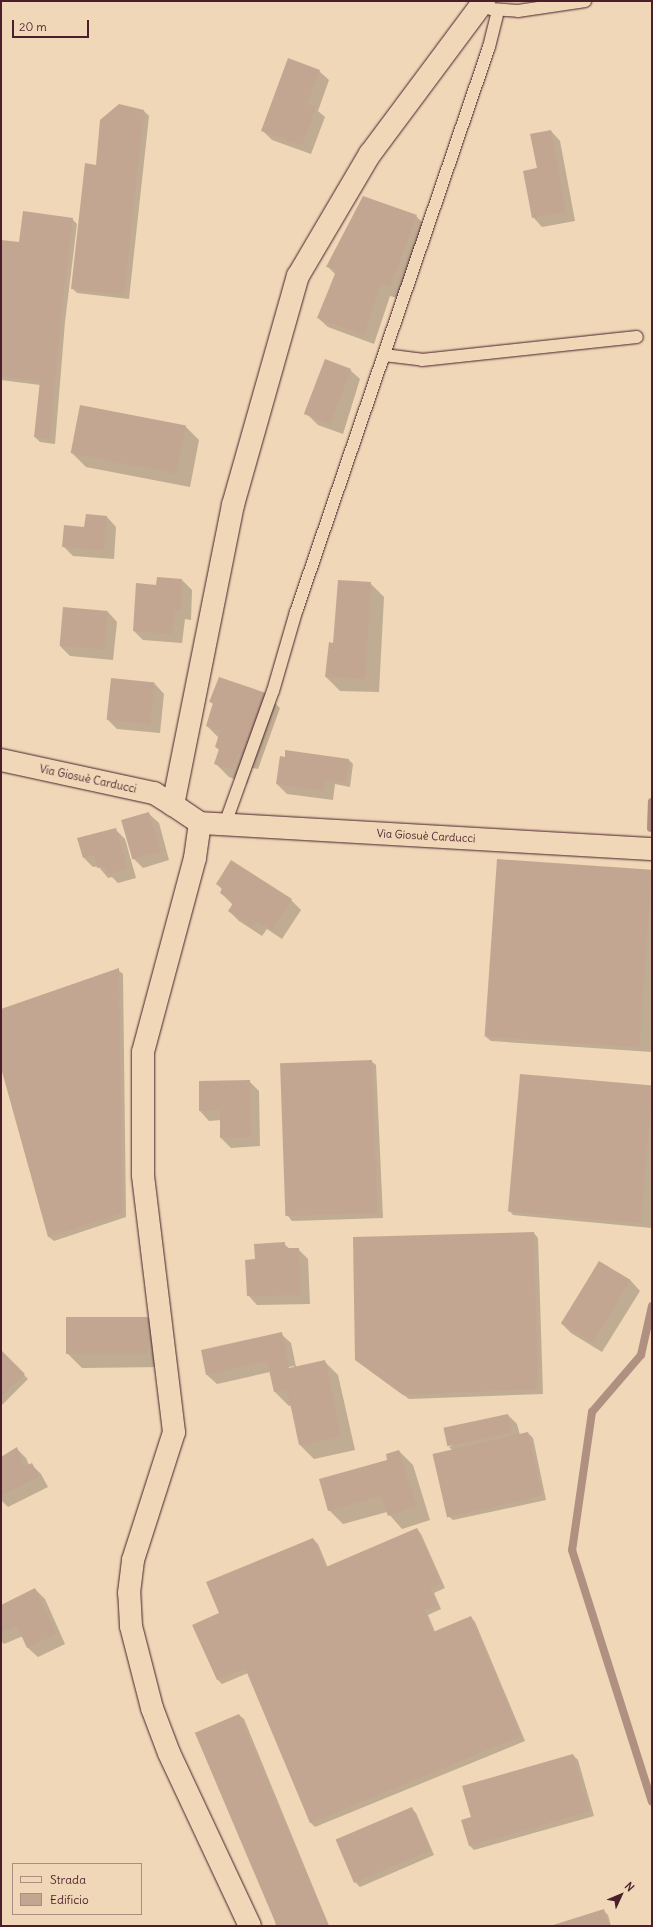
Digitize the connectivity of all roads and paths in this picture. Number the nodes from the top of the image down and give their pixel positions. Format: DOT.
graph roads {
  1 [pos="585,1"];
  2 [pos="487,6"];
  3 [pos="637,336"];
  4 [pos="384,355"];
  5 [pos="1,760"];
  6 [pos="172,805"];
  7 [pos="200,823"];
  8 [pos="225,824"];
  9 [pos="652,849"];
  10 [pos="250,1926"];
  1 -- 2 [label="lane"];
  2 -- 4 [label="lane"];
  2 -- 6 [label="street"];
  3 -- 4 [label="lane"];
  4 -- 8 [label="lane"];
  5 -- 6 [label="street, Via Giosuè Carducci"];
  6 -- 7 [label="street, Via Giosuè Carducci"];
  7 -- 8 [label="street, Via Giosuè Carducci"];
  7 -- 10 [label="street"];
  8 -- 9 [label="street, Via Giosuè Carducci"];
}
